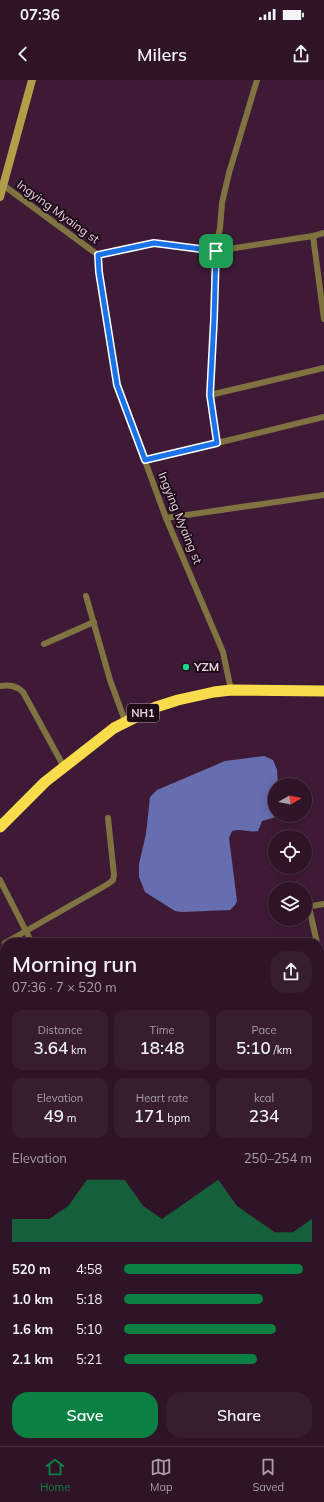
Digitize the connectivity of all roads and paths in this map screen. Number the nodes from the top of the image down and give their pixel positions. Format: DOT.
graph roads {
  1 [pos="32,80"];
  2 [pos="257,80"];
  3 [pos="3,186"];
  4 [pos="0,197"];
  5 [pos="324,233"];
  6 [pos="313,236"];
  7 [pos="216,251"];
  8 [pos="98,255"];
  9 [pos="324,319"];
  10 [pos="324,368"];
  11 [pos="210,395"];
  12 [pos="324,417"];
  13 [pos="217,443"];
  14 [pos="145,460"];
  15 [pos="324,495"];
  16 [pos="166,518"];
  17 [pos="86,596"];
  18 [pos="94,622"];
  19 [pos="44,644"];
  20 [pos="0,686"];
  21 [pos="231,690"];
  22 [pos="324,691"];
  23 [pos="125,722"];
  24 [pos="64,767"];
  25 [pos="108,818"];
  26 [pos="0,827"];
  27 [pos="0,880"];
  28 [pos="324,904"];
  29 [pos="312,906"];
  30 [pos="312,925"];
  31 [pos="26,931"];
  32 [pos="14,938"];
  33 [pos="30,938"];
  34 [pos="316,938"];
  1 -- 3 [label="main road"];
  2 -- 7 [label="street"];
  3 -- 4 [label="main road"];
  3 -- 8 [label="street, Ingying Myaing st"];
  5 -- 6 [label="street"];
  6 -- 7 [label="street"];
  6 -- 9 [label="street"];
  7 -- 8 [label="street"];
  7 -- 11 [label="street"];
  8 -- 14 [label="street, Ingying Myaing st"];
  10 -- 11 [label="street"];
  11 -- 13 [label="street"];
  12 -- 13 [label="street"];
  13 -- 14 [label="street"];
  14 -- 16 [label="street, Ingying Myaing st"];
  15 -- 16 [label="street"];
  16 -- 21 [label="street, Ingying Myaing st"];
  17 -- 18 [label="street"];
  18 -- 19 [label="street"];
  18 -- 23 [label="street"];
  20 -- 24 [label="street"];
  21 -- 22 [label="highway, NH1"];
  21 -- 23 [label="highway, NH1"];
  23 -- 24 [label="highway, NH1"];
  24 -- 26 [label="highway, NH1"];
  25 -- 31 [label="street"];
  27 -- 31 [label="street"];
  28 -- 29 [label="street"];
  30 -- 34 [label="street"];
  31 -- 32 [label="street"];
  31 -- 33 [label="street"];
}
